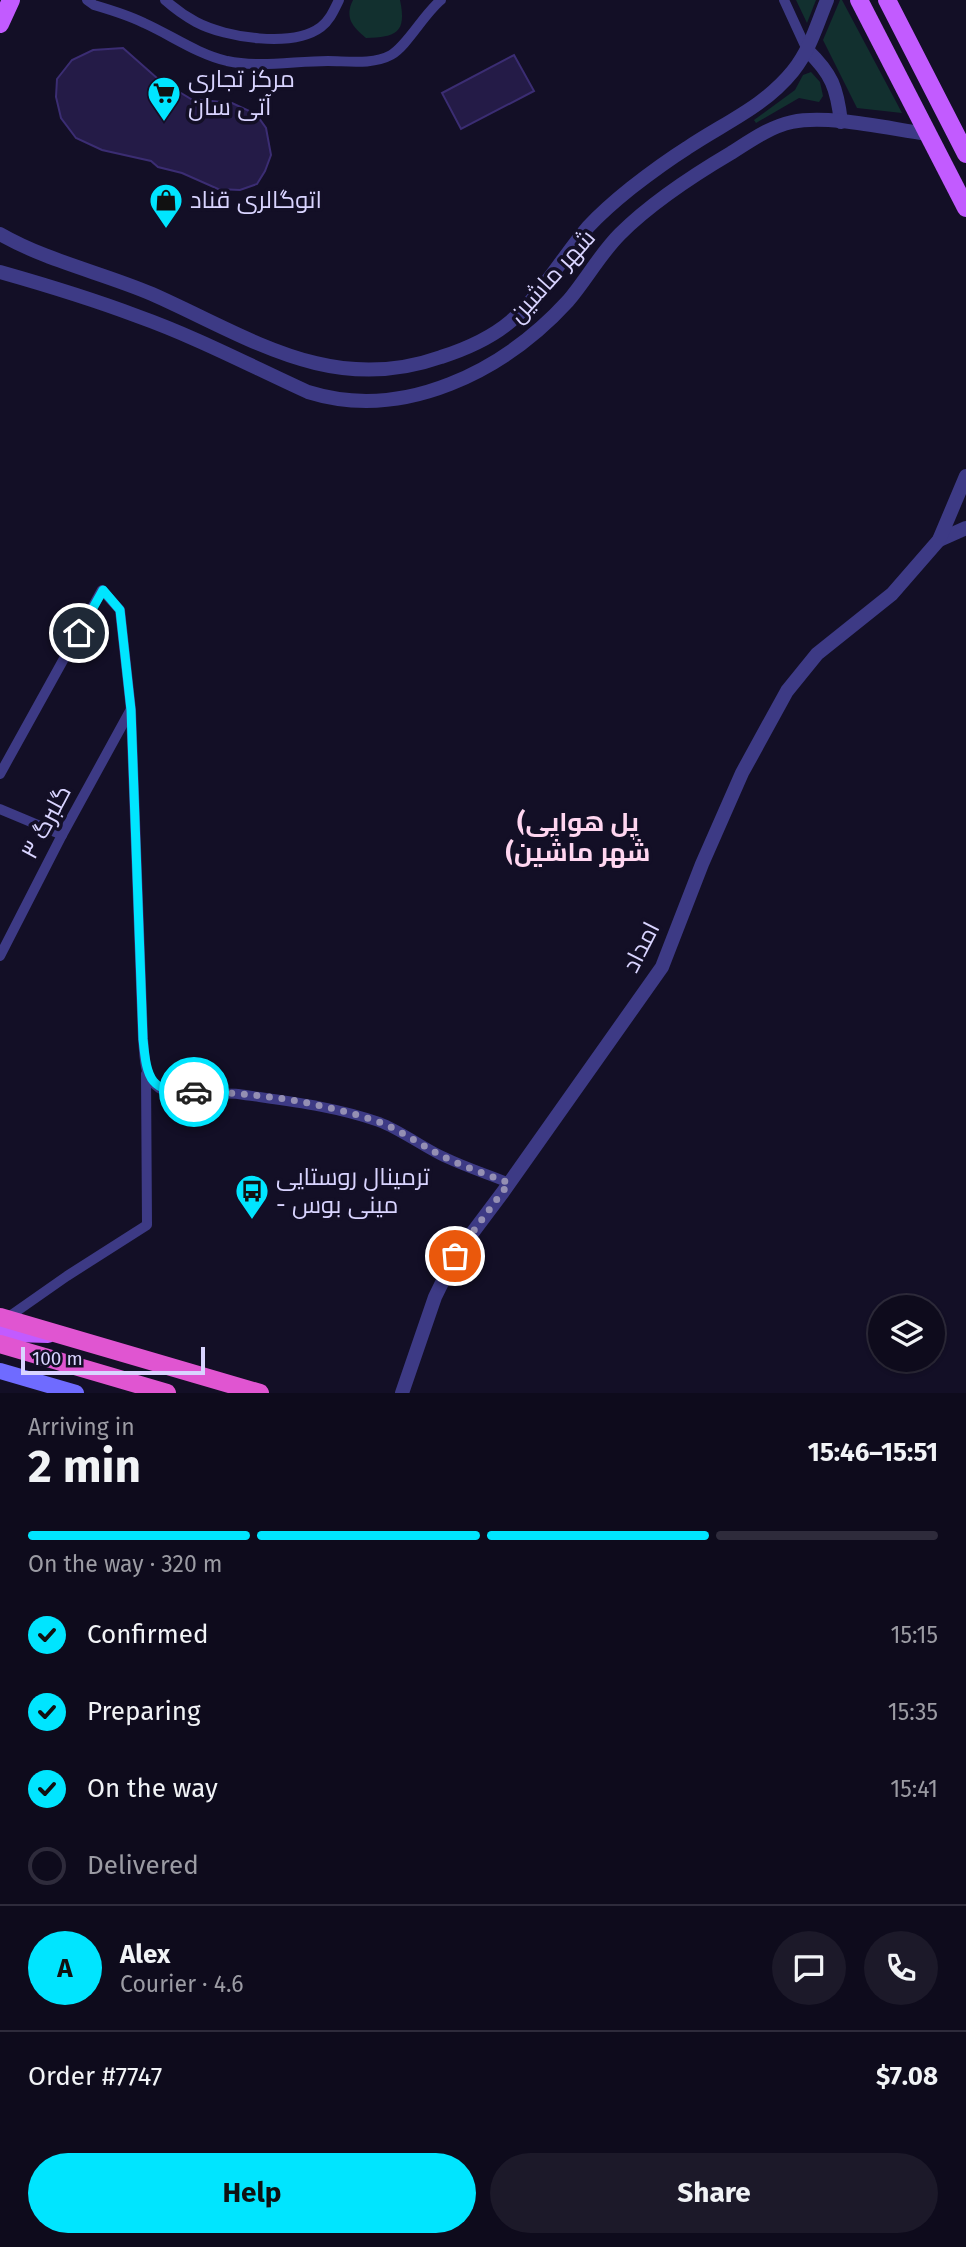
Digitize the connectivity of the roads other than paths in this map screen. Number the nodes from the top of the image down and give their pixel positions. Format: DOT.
graph roads {
  1 [pos="11,0"];
  2 [pos="88,0"];
  3 [pos="165,0"];
  4 [pos="339,0"];
  5 [pos="440,0"];
  6 [pos="784,0"];
  7 [pos="827,0"];
  8 [pos="859,0"];
  9 [pos="887,0"];
  10 [pos="0,24"];
  11 [pos="807,50"];
  12 [pos="841,122"];
  13 [pos="928,134"];
  14 [pos="966,154"];
  15 [pos="966,208"];
  16 [pos="0,234"];
  17 [pos="0,272"];
  18 [pos="966,476"];
  19 [pos="966,528"];
  20 [pos="939,540"];
  21 [pos="131,710"];
  22 [pos="4,760"];
  23 [pos="0,774"];
  24 [pos="0,809"];
  25 [pos="62,835"];
  26 [pos="0,956"];
  27 [pos="146,1071"];
  28 [pos="509,1183"];
  29 [pos="2,1321"];
  30 [pos="0,1344"];
  31 [pos="0,1371"];
  32 [pos="127,1388"];
  33 [pos="76,1393"];
  34 [pos="166,1393"];
  35 [pos="260,1393"];
  36 [pos="402,1393"];
  1 -- 10 [label="main road"];
  2 -- 5 [label="street"];
  3 -- 4 [label="street"];
  6 -- 11 [label="street"];
  7 -- 11 [label="street, شهر ماشین"];
  8 -- 13 [label="main road"];
  9 -- 14 [label="main road"];
  11 -- 12 [label="street"];
  11 -- 16 [label="street, شهر ماشین"];
  12 -- 13 [label="street, شهر ماشین"];
  12 -- 17 [label="street, شهر ماشین"];
  13 -- 15 [label="main road"];
  18 -- 20 [label="street"];
  19 -- 20 [label="street"];
  20 -- 28 [label="street, امداد"];
  21 -- 22 [label="street"];
  21 -- 25 [label="street, گلبرگ ۳"];
  21 -- 27 [label="street"];
  22 -- 23 [label="street"];
  24 -- 25 [label="street"];
  25 -- 26 [label="street, گلبرگ ۳"];
  27 -- 28 [label="street"];
  27 -- 29 [label="street"];
  28 -- 36 [label="street, امداد"];
  29 -- 35 [label="highway"];
  30 -- 32 [label="highway"];
  31 -- 33 [label="main road"];
  32 -- 34 [label="highway"];
}
